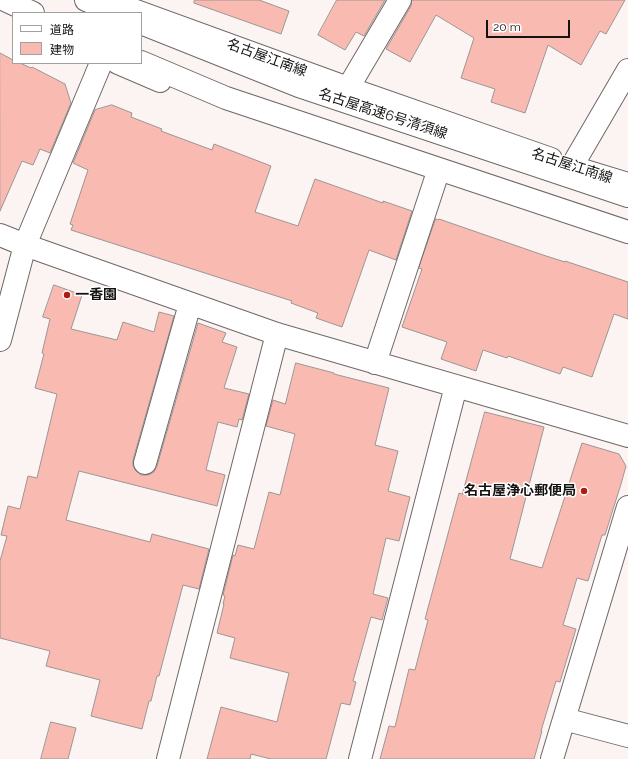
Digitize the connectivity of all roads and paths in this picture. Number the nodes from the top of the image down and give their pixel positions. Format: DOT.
graph roads {
  1 [pos="5,0"];
  2 [pos="86,0"];
  3 [pos="400,0"];
  4 [pos="121,7"];
  5 [pos="0,8"];
  6 [pos="31,12"];
  7 [pos="135,12"];
  8 [pos="12,14"];
  9 [pos="142,14"];
  10 [pos="142,23"];
  11 [pos="142,62"];
  12 [pos="101,64"];
  13 [pos="120,64"];
  14 [pos="628,70"];
  15 [pos="348,88"];
  16 [pos="572,166"];
  17 [pos="436,178"];
  18 [pos="628,184"];
  19 [pos="628,196"];
  20 [pos="628,232"];
  21 [pos="0,234"];
  22 [pos="628,241"];
  23 [pos="25,245"];
  24 [pos="190,304"];
  25 [pos="277,334"];
  26 [pos="0,340"];
  27 [pos="375,363"];
  28 [pos="456,386"];
  29 [pos="628,436"];
  30 [pos="145,463"];
  31 [pos="628,507"];
  32 [pos="564,719"];
  33 [pos="628,736"];
  34 [pos="168,759"];
  35 [pos="360,759"];
  36 [pos="552,759"];
  1 -- 6 [label="main road"];
  2 -- 4 [label="main road"];
  3 -- 15 [label="main road"];
  4 -- 7 [label="main road, 名古屋江南線"];
  5 -- 8 [label="main road"];
  9 -- 15 [label="main road, 名古屋江南線"];
  10 -- 19 [label="main road, 名古屋高速6号清須線"];
  11 -- 20 [label="main road"];
  12 -- 23 [label="main road"];
  13 -- 17 [label="main road"];
  14 -- 16 [label="main road"];
  15 -- 16 [label="main road, 名古屋江南線"];
  16 -- 18 [label="main road, 名古屋江南線"];
  17 -- 22 [label="main road"];
  17 -- 27 [label="main road"];
  21 -- 23 [label="main road"];
  23 -- 24 [label="main road"];
  23 -- 26 [label="main road"];
  24 -- 25 [label="main road"];
  24 -- 30 [label="main road"];
  25 -- 27 [label="main road"];
  25 -- 34 [label="main road"];
  27 -- 28 [label="main road"];
  28 -- 29 [label="main road"];
  28 -- 35 [label="main road"];
  31 -- 32 [label="main road"];
  32 -- 33 [label="main road"];
  32 -- 36 [label="main road"];
}
